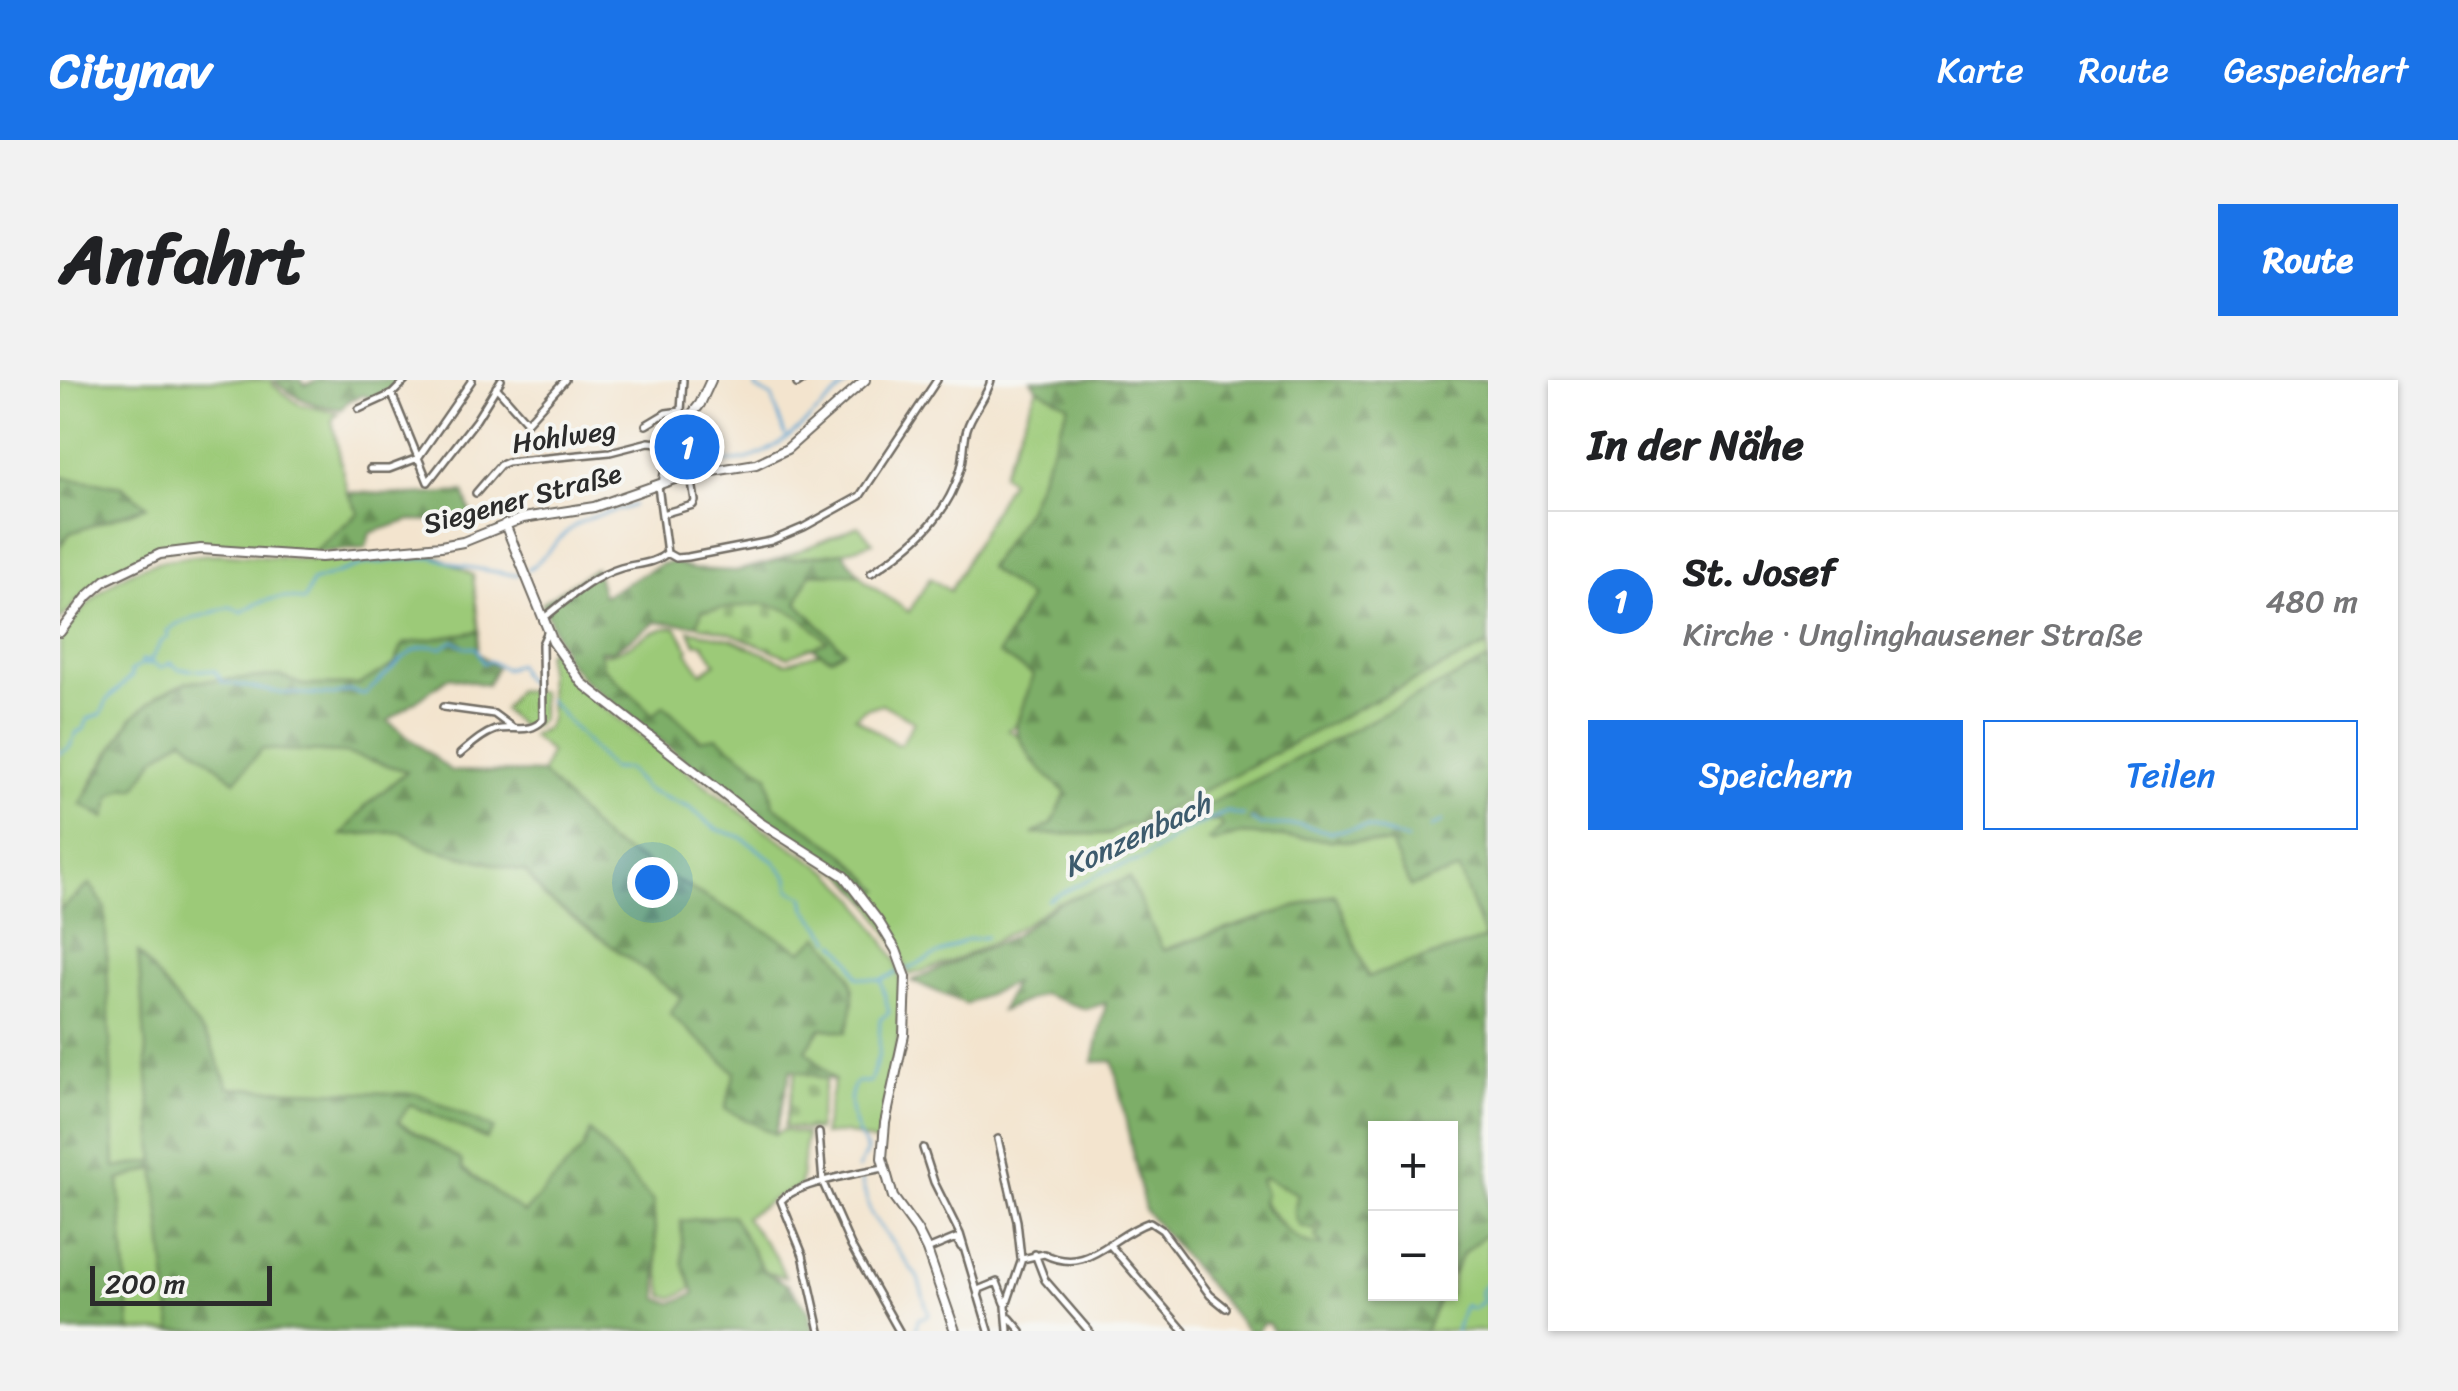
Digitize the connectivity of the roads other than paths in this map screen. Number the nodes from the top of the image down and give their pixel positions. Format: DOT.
graph roads {
  1 [pos="406,380"];
  2 [pos="472,380"];
  3 [pos="500,380"];
  4 [pos="565,380"];
  5 [pos="683,380"];
  6 [pos="711,380"];
  7 [pos="937,380"];
  8 [pos="992,380"];
  9 [pos="861,381"];
  10 [pos="496,387"];
  11 [pos="392,394"];
  12 [pos="359,409"];
  13 [pos="681,410"];
  14 [pos="686,420"];
  15 [pos="646,425"];
  16 [pos="670,444"];
  17 [pos="418,458"];
  18 [pos="370,469"];
  19 [pos="691,475"];
  20 [pos="661,482"];
  21 [pos="476,493"];
  22 [pos="662,514"];
  23 [pos="505,524"];
  24 [pos="667,553"];
  25 [pos="871,573"];
  26 [pos="544,619"];
  27 [pos="548,631"];
  28 [pos="60,632"];
  29 [pos="443,707"];
  30 [pos="513,728"];
  31 [pos="460,754"];
  32 [pos="819,1133"];
  33 [pos="998,1139"];
  34 [pos="922,1148"];
  35 [pos="884,1168"];
  36 [pos="822,1184"];
  37 [pos="1109,1244"];
  38 [pos="927,1250"];
  39 [pos="964,1250"];
  40 [pos="1036,1254"];
  41 [pos="1022,1259"];
  42 [pos="978,1299"];
  43 [pos="1006,1306"];
  44 [pos="1226,1308"];
  45 [pos="1008,1316"];
  46 [pos="820,1331"];
  47 [pos="899,1331"];
  48 [pos="955,1331"];
  49 [pos="990,1331"];
  50 [pos="1008,1331"];
  51 [pos="1021,1331"];
  52 [pos="1089,1331"];
  53 [pos="1184,1331"];
  1 -- 11 [label="street"];
  2 -- 17 [label="street"];
  3 -- 10 [label="street"];
  4 -- 10 [label="street"];
  5 -- 13 [label="street"];
  6 -- 14 [label="main road"];
  7 -- 24 [label="street"];
  8 -- 25 [label="street"];
  9 -- 19 [label="main road, Siegener Straße"];
  10 -- 17 [label="street"];
  11 -- 12 [label="street"];
  11 -- 17 [label="street"];
  13 -- 14 [label="street"];
  13 -- 15 [label="street"];
  14 -- 16 [label="main road"];
  16 -- 20 [label="main road"];
  16 -- 21 [label="street, Hohlweg"];
  17 -- 18 [label="street"];
  19 -- 20 [label="main road, Siegener Straße"];
  19 -- 22 [label="street"];
  20 -- 22 [label="street"];
  20 -- 23 [label="main road, Siegener Straße"];
  22 -- 24 [label="street"];
  23 -- 26 [label="main road"];
  23 -- 28 [label="main road, Siegener Straße"];
  24 -- 26 [label="street"];
  26 -- 27 [label="main road"];
  27 -- 30 [label="street"];
  27 -- 35 [label="main road"];
  29 -- 30 [label="street"];
  30 -- 31 [label="street"];
  32 -- 36 [label="street"];
  33 -- 41 [label="street"];
  34 -- 39 [label="street"];
  35 -- 36 [label="street"];
  35 -- 38 [label="main road"];
  36 -- 46 [label="street"];
  36 -- 47 [label="street"];
  37 -- 40 [label="street"];
  37 -- 44 [label="street"];
  37 -- 53 [label="street"];
  38 -- 39 [label="street"];
  38 -- 48 [label="main road"];
  39 -- 42 [label="street"];
  40 -- 41 [label="street"];
  40 -- 52 [label="street"];
  41 -- 43 [label="street"];
  42 -- 43 [label="street"];
  42 -- 49 [label="street"];
  43 -- 45 [label="street"];
  45 -- 50 [label="street"];
  45 -- 51 [label="street"];
}
